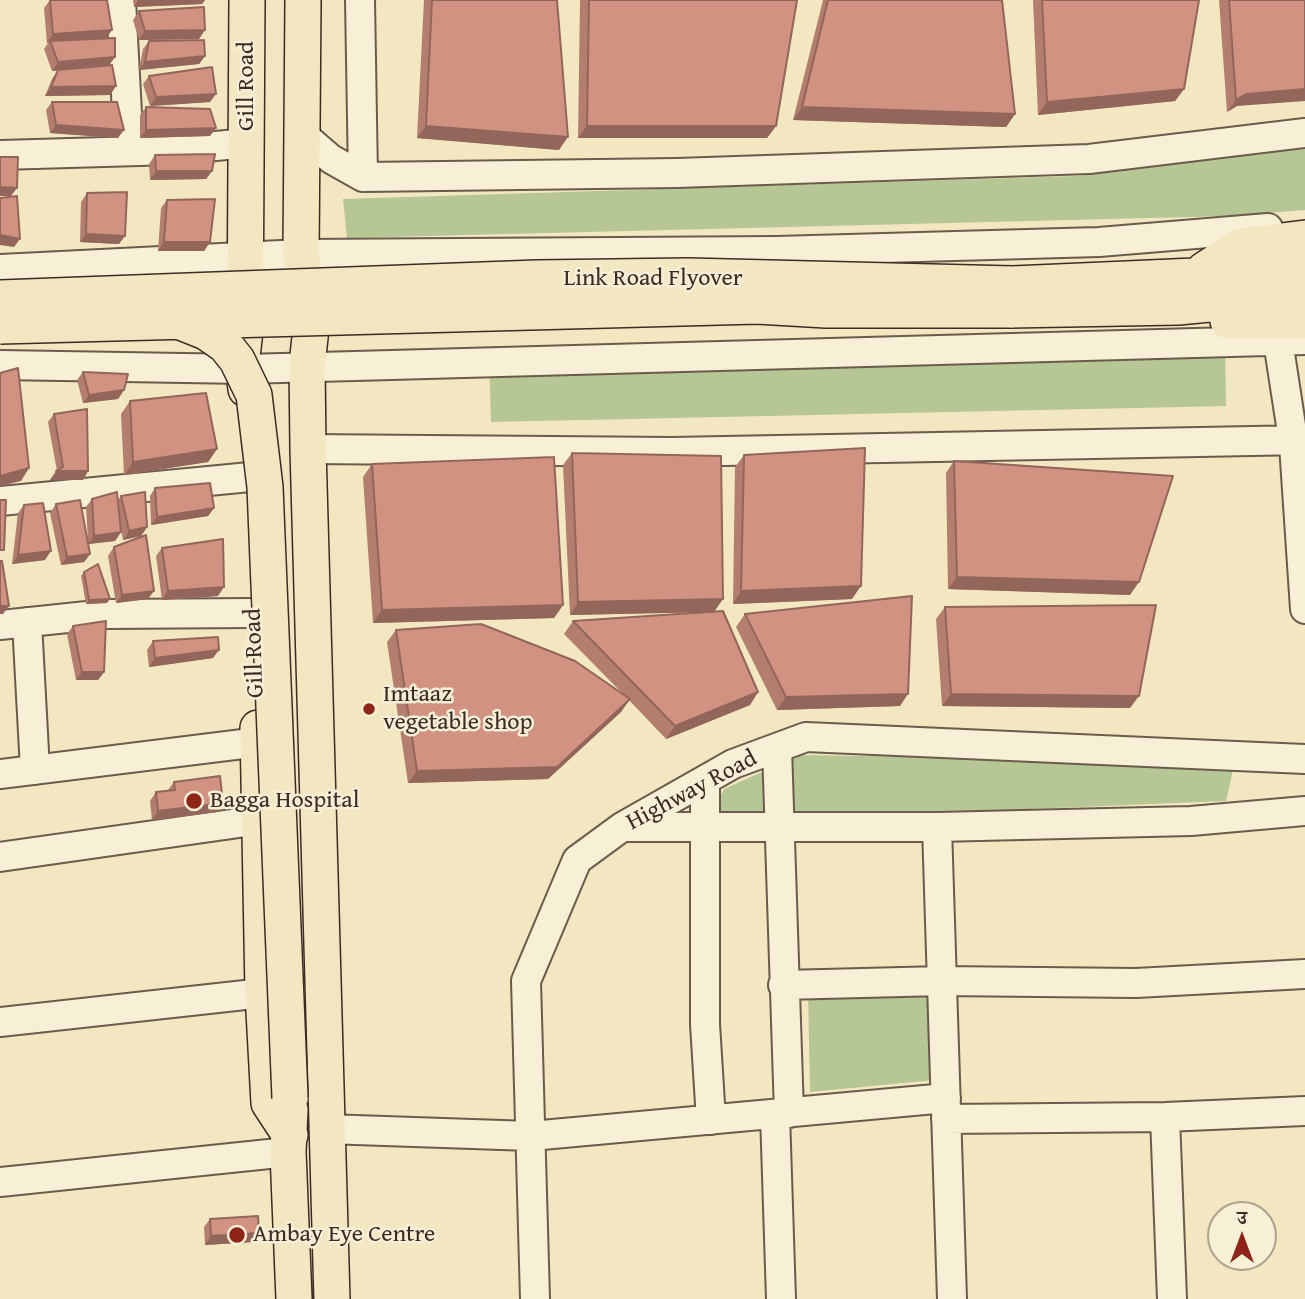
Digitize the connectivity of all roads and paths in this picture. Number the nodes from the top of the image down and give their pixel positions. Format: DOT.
graph roads {
  1 [pos="121,0"];
  2 [pos="247,0"];
  3 [pos="303,0"];
  4 [pos="360,0"];
  5 [pos="1305,133"];
  6 [pos="302,134"];
  7 [pos="247,143"];
  8 [pos="129,151"];
  9 [pos="0,155"];
  10 [pos="363,177"];
  11 [pos="1305,223"];
  12 [pos="1305,238"];
  13 [pos="300,254"];
  14 [pos="246,257"];
  15 [pos="1305,264"];
  16 [pos="0,269"];
  17 [pos="1195,276"];
  18 [pos="1305,295"];
  19 [pos="0,298"];
  20 [pos="1178,307"];
  21 [pos="181,321"];
  22 [pos="0,326"];
  23 [pos="1296,334"];
  24 [pos="0,365"];
  25 [pos="307,365"];
  26 [pos="245,369"];
  27 [pos="1299,440"];
  28 [pos="308,449"];
  29 [pos="250,477"];
  30 [pos="0,500"];
  31 [pos="1305,609"];
  32 [pos="253,613"];
  33 [pos="13,623"];
  34 [pos="259,742"];
  35 [pos="777,748"];
  36 [pos="1305,759"];
  37 [pos="35,770"];
  38 [pos="0,774"];
  39 [pos="705,781"];
  40 [pos="1305,811"];
  41 [pos="260,820"];
  42 [pos="622,827"];
  43 [pos="705,827"];
  44 [pos="779,827"];
  45 [pos="937,827"];
  46 [pos="0,857"];
  47 [pos="1305,974"];
  48 [pos="942,981"];
  49 [pos="783,985"];
  50 [pos="263,993"];
  51 [pos="0,1022"];
  52 [pos="946,1109"];
  53 [pos="1305,1111"];
  54 [pos="782,1113"];
  55 [pos="1165,1117"];
  56 [pos="711,1120"];
  57 [pos="326,1129"];
  58 [pos="531,1136"];
  59 [pos="289,1144"];
  60 [pos="0,1182"];
  61 [pos="294,1299"];
  62 [pos="332,1299"];
  63 [pos="535,1299"];
  64 [pos="782,1299"];
  65 [pos="952,1299"];
  66 [pos="1172,1299"];
  1 -- 8 [label="street"];
  2 -- 7 [label="main road, Gill Road"];
  3 -- 6 [label="main road"];
  4 -- 10 [label="street"];
  5 -- 10 [label="street"];
  6 -- 10 [label="street"];
  6 -- 13 [label="main road"];
  7 -- 8 [label="street"];
  7 -- 14 [label="main road, Gill Road"];
  8 -- 9 [label="street"];
  11 -- 13 [label="street"];
  12 -- 17 [label="main road"];
  13 -- 14 [label="street"];
  13 -- 25 [label="main road"];
  14 -- 16 [label="street"];
  14 -- 26 [label="main road, Gill Road"];
  15 -- 17 [label="main road, Link Road Flyover"];
  17 -- 19 [label="main road, Link Road Flyover, bridge"];
  18 -- 20 [label="main road, Link Road Flyover"];
  20 -- 21 [label="main road, Link Road Flyover, bridge"];
  20 -- 23 [label="main road"];
  21 -- 22 [label="main road, Link Road Flyover, bridge"];
  21 -- 59 [label="main road, bridge"];
  23 -- 25 [label="street"];
  23 -- 27 [label="street"];
  24 -- 26 [label="street"];
  25 -- 26 [label="street"];
  25 -- 28 [label="main road"];
  26 -- 29 [label="main road, Gill Road"];
  27 -- 28 [label="street"];
  27 -- 31 [label="street"];
  28 -- 57 [label="main road"];
  29 -- 30 [label="street"];
  29 -- 32 [label="main road, Gill Road"];
  32 -- 33 [label="street"];
  32 -- 34 [label="main road, Gill Road"];
  33 -- 37 [label="street"];
  34 -- 37 [label="street"];
  34 -- 41 [label="main road, Gill Road"];
  35 -- 36 [label="street, Highway Road"];
  35 -- 39 [label="street, Highway Road"];
  35 -- 44 [label="street"];
  37 -- 38 [label="street"];
  39 -- 42 [label="street, Highway Road"];
  39 -- 43 [label="street"];
  40 -- 45 [label="street"];
  41 -- 46 [label="street"];
  41 -- 50 [label="main road, Gill Road"];
  42 -- 43 [label="street"];
  42 -- 58 [label="street, Highway Road"];
  43 -- 44 [label="street"];
  43 -- 56 [label="street"];
  44 -- 45 [label="street"];
  44 -- 49 [label="street"];
  45 -- 48 [label="street"];
  47 -- 48 [label="street"];
  48 -- 49 [label="street"];
  48 -- 52 [label="street"];
  49 -- 54 [label="street"];
  50 -- 51 [label="street"];
  50 -- 59 [label="main road, Gill Road"];
  52 -- 54 [label="street"];
  52 -- 55 [label="street"];
  52 -- 65 [label="street"];
  53 -- 55 [label="street"];
  54 -- 56 [label="street"];
  54 -- 64 [label="street"];
  55 -- 66 [label="street"];
  56 -- 58 [label="street"];
  57 -- 58 [label="street"];
  57 -- 62 [label="main road"];
  58 -- 63 [label="street, Highway Road"];
  59 -- 60 [label="street"];
  59 -- 61 [label="main road"];
}
